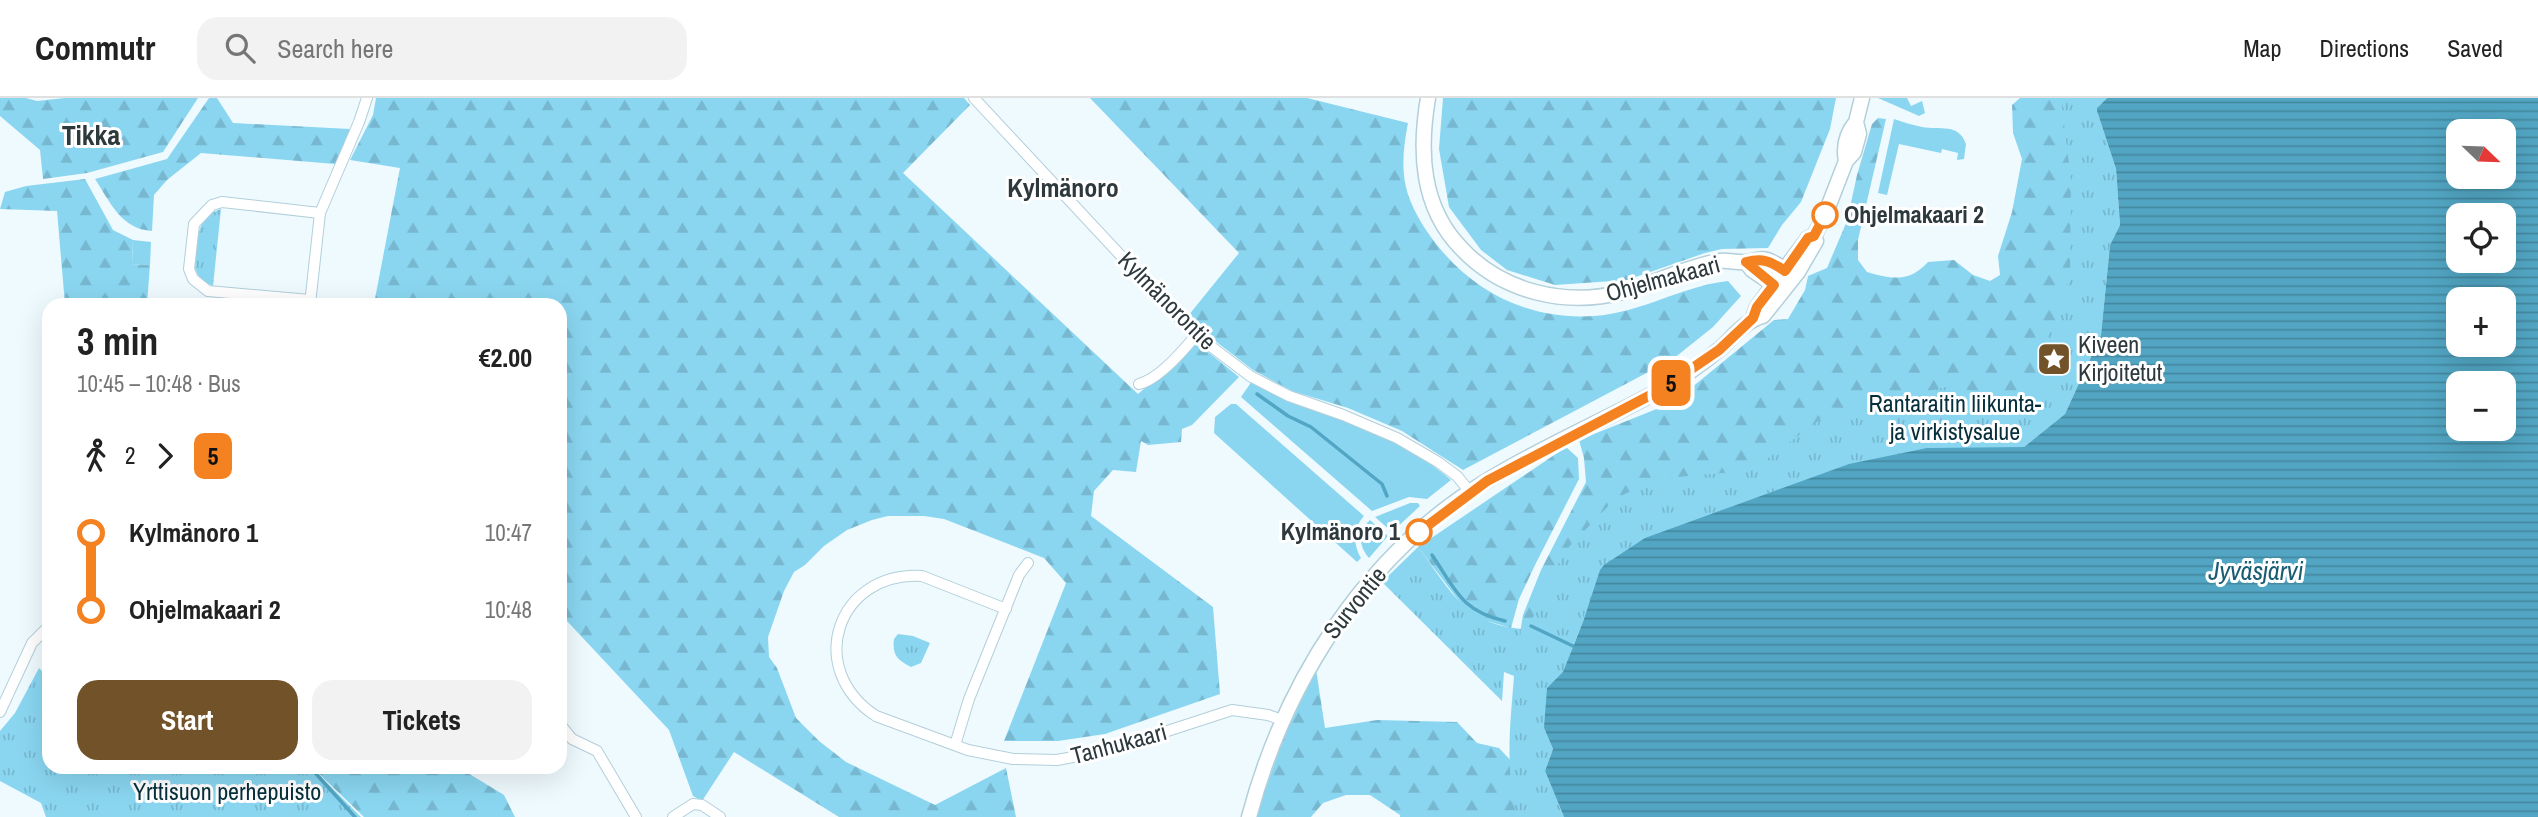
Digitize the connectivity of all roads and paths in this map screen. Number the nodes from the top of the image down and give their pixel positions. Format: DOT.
graph roads {
  1 [pos="367,98"];
  2 [pos="974,98"];
  3 [pos="1427,98"];
  4 [pos="1862,98"];
  5 [pos="320,213"];
  6 [pos="1746,262"];
  7 [pos="1789,274"];
  8 [pos="1779,288"];
  9 [pos="273,298"];
  10 [pos="310,298"];
  11 [pos="1196,335"];
  12 [pos="1139,384"];
  13 [pos="1470,492"];
  14 [pos="1028,564"];
  15 [pos="1006,609"];
  16 [pos="42,633"];
  17 [pos="0,712"];
  18 [pos="1282,720"];
  19 [pos="567,733"];
  20 [pos="954,745"];
  21 [pos="636,817"];
  22 [pos="673,817"];
  23 [pos="720,817"];
  24 [pos="1249,817"];
  1 -- 5 [label="street"];
  2 -- 11 [label="street, Kylmänorontie"];
  3 -- 6 [label="main road, Ohjelmakaari"];
  4 -- 7 [label="main road, Survontie"];
  5 -- 9 [label="street"];
  5 -- 10 [label="street"];
  6 -- 7 [label="main road, Ohjelmakaari"];
  6 -- 8 [label="main road, Ohjelmakaari"];
  7 -- 8 [label="main road, Survontie"];
  8 -- 13 [label="main road, Survontie"];
  11 -- 12 [label="street"];
  11 -- 13 [label="street, Kylmänorontie"];
  13 -- 18 [label="main road, Survontie"];
  14 -- 15 [label="street"];
  15 -- 20 [label="street"];
  15 -- 20 [label="street, Tanhukaari"];
  16 -- 17 [label="street"];
  18 -- 20 [label="street, Tanhukaari"];
  18 -- 24 [label="main road, Survontie"];
  19 -- 21 [label="street"];
  22 -- 23 [label="street"];
}
